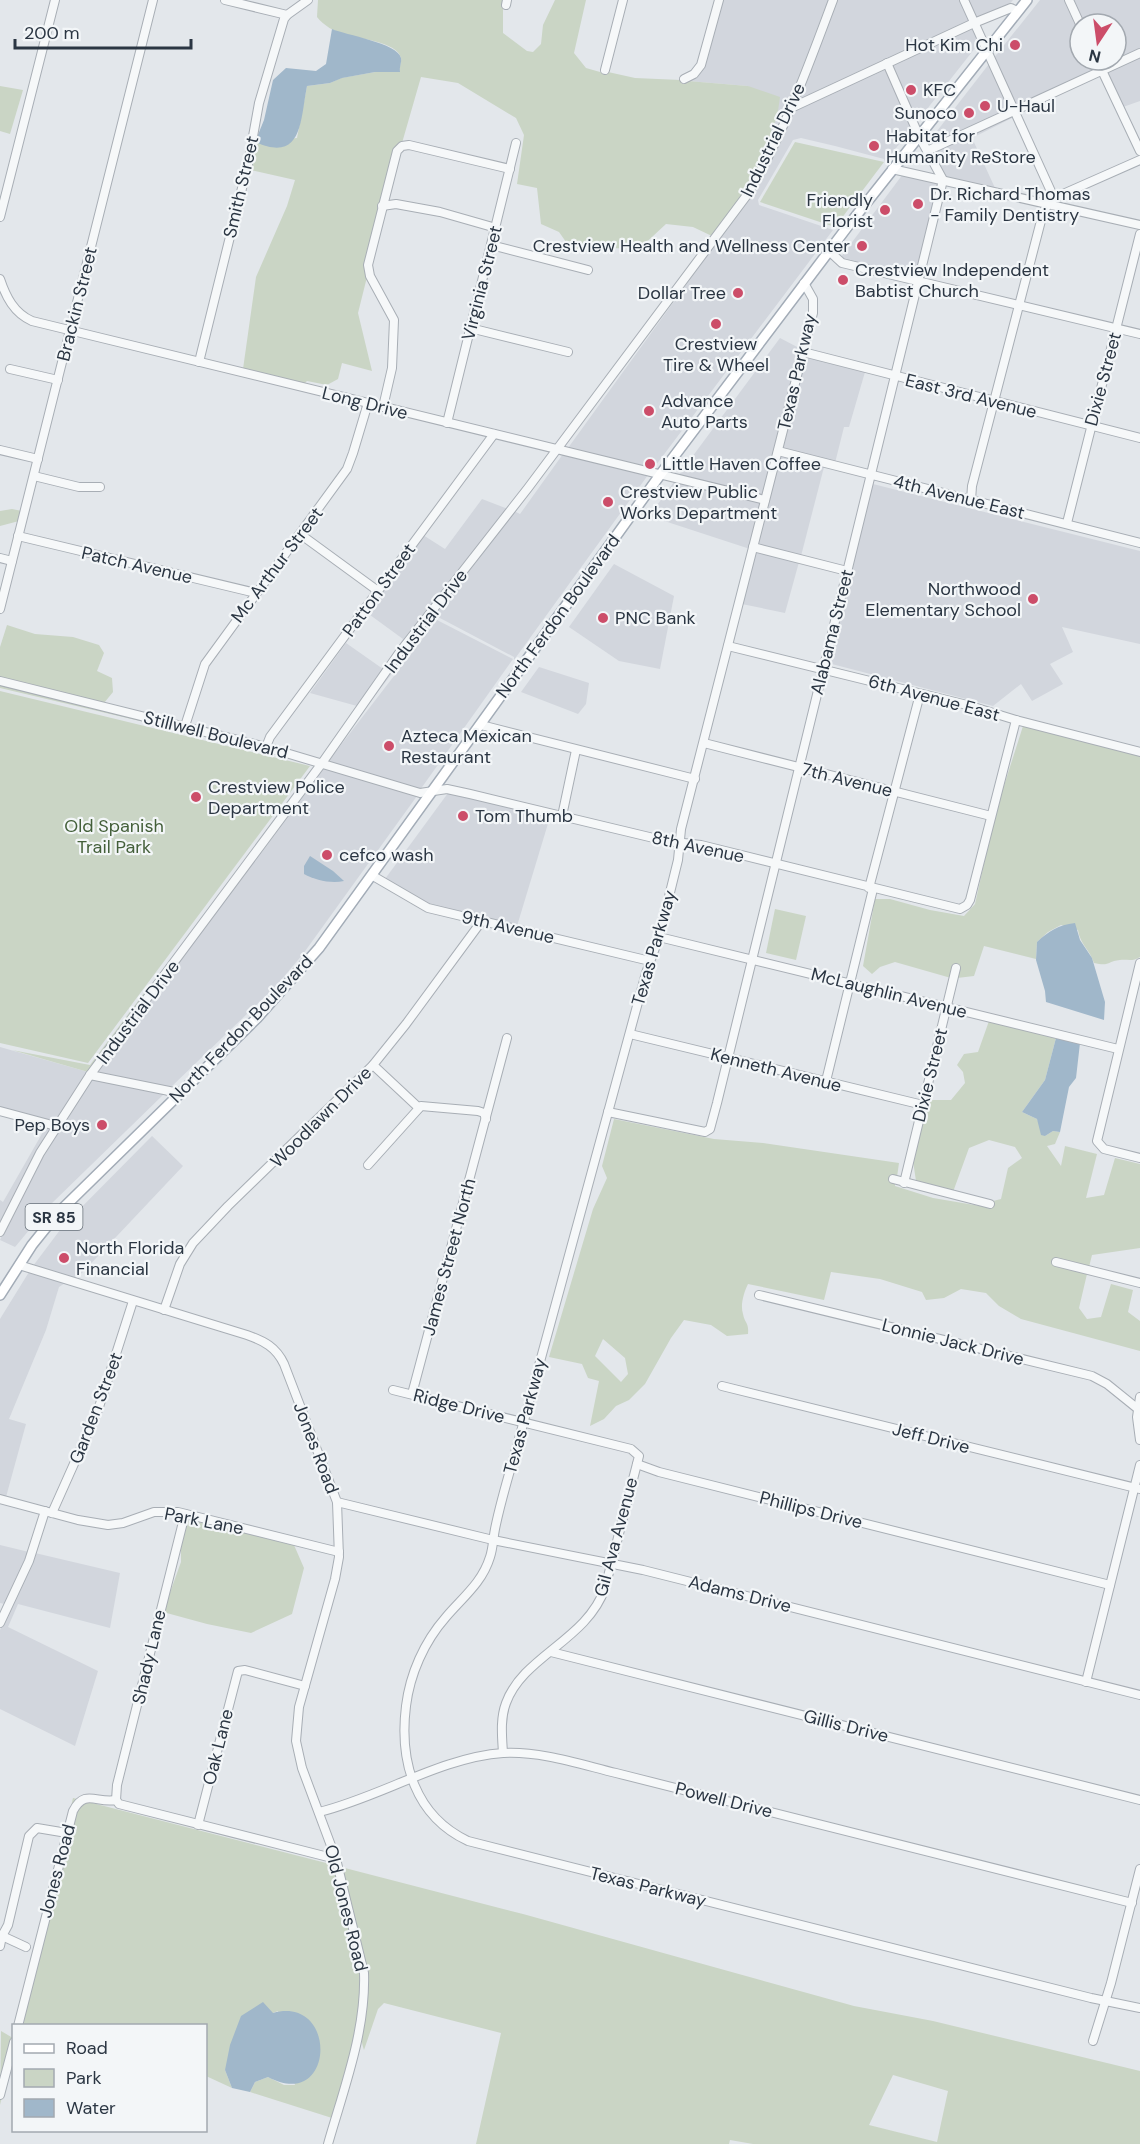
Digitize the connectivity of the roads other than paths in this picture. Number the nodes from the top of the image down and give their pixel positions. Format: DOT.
graph roads {
  1 [pos="55,0"];
  2 [pos="153,0"];
  3 [pos="225,0"];
  4 [pos="308,0"];
  5 [pos="622,0"];
  6 [pos="719,0"];
  7 [pos="833,0"];
  8 [pos="964,0"];
  9 [pos="1026,0"];
  10 [pos="1017,11"];
  11 [pos="287,15"];
  12 [pos="974,23"];
  13 [pos="985,50"];
  14 [pos="887,63"];
  15 [pos="605,70"];
  16 [pos="1098,72"];
  17 [pos="1103,72"];
  18 [pos="684,79"];
  19 [pos="791,108"];
  20 [pos="1015,111"];
  21 [pos="919,136"];
  22 [pos="516,143"];
  23 [pos="927,151"];
  24 [pos="1140,151"];
  25 [pos="1140,160"];
  26 [pos="510,169"];
  27 [pos="892,169"];
  28 [pos="943,180"];
  29 [pos="1051,201"];
  30 [pos="382,207"];
  31 [pos="0,217"];
  32 [pos="1140,225"];
  33 [pos="495,228"];
  34 [pos="1140,234"];
  35 [pos="491,245"];
  36 [pos="829,251"];
  37 [pos="588,270"];
  38 [pos="0,279"];
  39 [pos="918,282"];
  40 [pos="804,283"];
  41 [pos="1018,304"];
  42 [pos="470,328"];
  43 [pos="1116,329"];
  44 [pos="70,330"];
  45 [pos="1140,334"];
  46 [pos="568,352"];
  47 [pos="803,352"];
  48 [pos="199,362"];
  49 [pos="10,369"];
  50 [pos="895,376"];
  51 [pos="58,380"];
  52 [pos="993,401"];
  53 [pos="368,403"];
  54 [pos="383,407"];
  55 [pos="447,423"];
  56 [pos="1090,426"];
  57 [pos="494,434"];
  58 [pos="1140,438"];
  59 [pos="557,449"];
  60 [pos="0,450"];
  61 [pos="778,451"];
  62 [pos="38,459"];
  63 [pos="660,475"];
  64 [pos="34,476"];
  65 [pos="870,476"];
  66 [pos="100,487"];
  67 [pos="765,500"];
  68 [pos="971,500"];
  69 [pos="1067,523"];
  70 [pos="300,534"];
  71 [pos="18,536"];
  72 [pos="1140,543"];
  73 [pos="753,547"];
  74 [pos="0,558"];
  75 [pos="12,561"];
  76 [pos="847,571"];
  77 [pos="378,591"];
  78 [pos="256,593"];
  79 [pos="0,609"];
  80 [pos="728,646"];
  81 [pos="823,669"];
  82 [pos="0,681"];
  83 [pos="920,693"];
  84 [pos="1016,720"];
  85 [pos="481,725"];
  86 [pos="185,726"];
  87 [pos="704,743"];
  88 [pos="266,747"];
  89 [pos="576,750"];
  90 [pos="1140,752"];
  91 [pos="322,764"];
  92 [pos="799,767"];
  93 [pos="695,779"];
  94 [pos="431,792"];
  95 [pos="894,792"];
  96 [pos="562,816"];
  97 [pos="991,816"];
  98 [pos="680,843"];
  99 [pos="775,864"];
  100 [pos="373,876"];
  101 [pos="871,888"];
  102 [pos="482,922"];
  103 [pos="659,937"];
  104 [pos="752,959"];
  105 [pos="650,961"];
  106 [pos="1140,963"];
  107 [pos="956,968"];
  108 [pos="849,983"];
  109 [pos="947,1008"];
  110 [pos="630,1034"];
  111 [pos="507,1038"];
  112 [pos="1118,1049"];
  113 [pos="728,1058"];
  114 [pos="373,1065"];
  115 [pos="90,1075"];
  116 [pos="826,1081"];
  117 [pos="179,1093"];
  118 [pos="923,1105"];
  119 [pos="419,1108"];
  120 [pos="0,1111"];
  121 [pos="608,1112"];
  122 [pos="486,1119"];
  123 [pos="56,1126"];
  124 [pos="1140,1158"];
  125 [pos="368,1165"];
  126 [pos="893,1179"];
  127 [pos="904,1182"];
  128 [pos="990,1204"];
  129 [pos="0,1232"];
  130 [pos="1056,1262"];
  131 [pos="18,1264"];
  132 [pos="1140,1283"];
  133 [pos="0,1295"];
  134 [pos="759,1295"];
  135 [pos="133,1301"];
  136 [pos="164,1310"];
  137 [pos="722,1386"];
  138 [pos="393,1389"];
  139 [pos="412,1394"];
  140 [pos="1140,1397"];
  141 [pos="1138,1410"];
  142 [pos="524,1422"];
  143 [pos="1140,1440"];
  144 [pos="637,1464"];
  145 [pos="1140,1465"];
  146 [pos="1138,1488"];
  147 [pos="0,1499"];
  148 [pos="337,1502"];
  149 [pos="49,1512"];
  150 [pos="184,1514"];
  151 [pos="493,1540"];
  152 [pos="339,1552"];
  153 [pos="611,1563"];
  154 [pos="1110,1585"];
  155 [pos="3,1607"];
  156 [pos="0,1623"];
  157 [pos="551,1652"];
  158 [pos="1086,1682"];
  159 [pos="305,1686"];
  160 [pos="1140,1695"];
  161 [pos="503,1753"];
  162 [pos="411,1779"];
  163 [pos="116,1800"];
  164 [pos="1140,1800"];
  165 [pos="319,1812"];
  166 [pos="198,1825"];
  167 [pos="67,1833"];
  168 [pos="336,1859"];
  169 [pos="1140,1869"];
  170 [pos="1132,1903"];
  171 [pos="1,1935"];
  172 [pos="0,1946"];
  173 [pos="26,1947"];
  174 [pos="1106,2001"];
  175 [pos="1140,2008"];
  176 [pos="18,2024"];
  177 [pos="1093,2041"];
  178 [pos="12,2050"];
  179 [pos="0,2095"];
  180 [pos="328,2144"];
  1 -- 31 [label="street"];
  2 -- 44 [label="street, Brackin Street"];
  3 -- 11 [label="street"];
  4 -- 11 [label="street"];
  5 -- 15 [label="street"];
  6 -- 18 [label="street"];
  7 -- 19 [label="street, Industrial Drive"];
  8 -- 12 [label="street"];
  9 -- 10 [label="main road, North Ferdon Boulevard / SR 85"];
  10 -- 12 [label="street"];
  10 -- 13 [label="main road, North Ferdon Boulevard / SR 85"];
  11 -- 48 [label="street, Smith Street"];
  12 -- 13 [label="street"];
  12 -- 14 [label="street"];
  13 -- 20 [label="street"];
  13 -- 21 [label="main road, North Ferdon Boulevard / SR 85"];
  14 -- 19 [label="street"];
  14 -- 21 [label="street"];
  16 -- 20 [label="street"];
  17 -- 24 [label="street"];
  19 -- 59 [label="street, Industrial Drive"];
  20 -- 23 [label="street"];
  20 -- 29 [label="street"];
  21 -- 23 [label="street"];
  21 -- 27 [label="main road, North Ferdon Boulevard / SR 85"];
  22 -- 26 [label="street, Virginia Street"];
  23 -- 28 [label="street"];
  25 -- 29 [label="street"];
  26 -- 30 [label="street"];
  26 -- 33 [label="street, Virginia Street"];
  27 -- 28 [label="street"];
  27 -- 36 [label="main road, North Ferdon Boulevard / SR 85"];
  28 -- 29 [label="street"];
  28 -- 39 [label="street, Alabama Street"];
  29 -- 32 [label="street"];
  29 -- 41 [label="street"];
  30 -- 33 [label="street"];
  30 -- 54 [label="street"];
  33 -- 35 [label="street, Virginia Street"];
  34 -- 43 [label="street, Dixie Street"];
  35 -- 37 [label="street"];
  35 -- 42 [label="street, Virginia Street"];
  36 -- 39 [label="street"];
  36 -- 40 [label="main road, North Ferdon Boulevard / SR 85"];
  38 -- 44 [label="street, Long Drive"];
  39 -- 41 [label="street"];
  39 -- 50 [label="street, Alabama Street"];
  40 -- 47 [label="street, Texas Parkway"];
  40 -- 63 [label="main road, North Ferdon Boulevard / SR 85"];
  41 -- 43 [label="street"];
  41 -- 52 [label="street"];
  42 -- 46 [label="street"];
  42 -- 55 [label="street, Virginia Street"];
  43 -- 45 [label="street"];
  43 -- 56 [label="street, Dixie Street"];
  44 -- 48 [label="street, Long Drive"];
  44 -- 51 [label="street, Brackin Street"];
  47 -- 50 [label="street, East 3rd Avenue"];
  47 -- 61 [label="street, Texas Parkway"];
  48 -- 53 [label="street, Long Drive"];
  49 -- 51 [label="street"];
  50 -- 52 [label="street, East 3rd Avenue"];
  50 -- 65 [label="street, Alabama Street"];
  51 -- 62 [label="street, Brackin Street"];
  52 -- 56 [label="street, East 3rd Avenue"];
  52 -- 68 [label="street"];
  53 -- 54 [label="street, Long Drive"];
  53 -- 70 [label="street, Mc Arthur Street"];
  54 -- 55 [label="street, Long Drive"];
  55 -- 57 [label="street, Long Drive"];
  56 -- 58 [label="street, East 3rd Avenue"];
  56 -- 69 [label="street, Dixie Street"];
  57 -- 59 [label="street, Long Drive"];
  57 -- 77 [label="street, Patton Street"];
  59 -- 63 [label="street, Long Drive"];
  59 -- 91 [label="street, Industrial Drive"];
  60 -- 62 [label="street"];
  61 -- 65 [label="street, 4th Avenue East"];
  61 -- 67 [label="street, Texas Parkway"];
  62 -- 64 [label="street, Brackin Street"];
  63 -- 67 [label="street, Long Drive"];
  63 -- 85 [label="main road, North Ferdon Boulevard / SR 85"];
  64 -- 66 [label="street"];
  64 -- 71 [label="street, Brackin Street"];
  65 -- 68 [label="street, 4th Avenue East"];
  65 -- 76 [label="street, Alabama Street"];
  67 -- 73 [label="street, Texas Parkway"];
  68 -- 69 [label="street, 4th Avenue East"];
  69 -- 72 [label="street, 4th Avenue East"];
  70 -- 77 [label="street"];
  70 -- 78 [label="street, Mc Arthur Street"];
  71 -- 75 [label="street, Brackin Street"];
  71 -- 78 [label="street, Patch Avenue"];
  73 -- 76 [label="street"];
  73 -- 80 [label="street, Texas Parkway"];
  74 -- 75 [label="street"];
  75 -- 79 [label="street, Brackin Street"];
  76 -- 81 [label="street, Alabama Street"];
  77 -- 88 [label="street, Patton Street"];
  78 -- 86 [label="street, Mc Arthur Street"];
  80 -- 81 [label="street, 6th Avenue East"];
  80 -- 87 [label="street, Texas Parkway"];
  81 -- 83 [label="street, 6th Avenue East"];
  81 -- 92 [label="street, Alabama Street"];
  82 -- 86 [label="street, Stillwell Boulevard"];
  83 -- 84 [label="street, 6th Avenue East"];
  83 -- 95 [label="street"];
  84 -- 90 [label="street, 6th Avenue East"];
  84 -- 97 [label="street"];
  85 -- 89 [label="street"];
  85 -- 94 [label="main road, North Ferdon Boulevard / SR 85"];
  86 -- 88 [label="street, Stillwell Boulevard"];
  87 -- 92 [label="street, 7th Avenue"];
  87 -- 93 [label="street, Texas Parkway"];
  88 -- 91 [label="street, Stillwell Boulevard"];
  89 -- 93 [label="street"];
  89 -- 96 [label="street"];
  91 -- 94 [label="street, Stillwell Boulevard"];
  91 -- 115 [label="street, Industrial Drive"];
  92 -- 95 [label="street, 7th Avenue"];
  92 -- 99 [label="street, Alabama Street"];
  93 -- 98 [label="street, Texas Parkway"];
  94 -- 96 [label="street, 8th Avenue"];
  94 -- 100 [label="main road, North Ferdon Boulevard / SR 85"];
  95 -- 97 [label="street, 7th Avenue"];
  95 -- 101 [label="street"];
  96 -- 98 [label="street, 8th Avenue"];
  97 -- 101 [label="street, 8th Avenue"];
  98 -- 99 [label="street, 8th Avenue"];
  98 -- 103 [label="street, Texas Parkway"];
  99 -- 101 [label="street, 8th Avenue"];
  99 -- 104 [label="street, Alabama Street"];
  100 -- 102 [label="street, 9th Avenue"];
  100 -- 117 [label="main road, North Ferdon Boulevard / SR 85"];
  101 -- 108 [label="street"];
  102 -- 105 [label="street, 9th Avenue"];
  102 -- 114 [label="street, Woodlawn Drive"];
  103 -- 104 [label="street, McLaughlin Avenue"];
  103 -- 105 [label="street, Texas Parkway"];
  104 -- 108 [label="street, McLaughlin Avenue"];
  104 -- 113 [label="street, Alabama Street"];
  105 -- 110 [label="street, Texas Parkway"];
  106 -- 112 [label="street"];
  107 -- 109 [label="street, Dixie Street"];
  108 -- 109 [label="street, McLaughlin Avenue"];
  108 -- 116 [label="street"];
  109 -- 112 [label="street, McLaughlin Avenue"];
  109 -- 118 [label="street, Dixie Street"];
  110 -- 113 [label="street, Kenneth Avenue"];
  110 -- 121 [label="street, Texas Parkway"];
  111 -- 122 [label="street, James Street North"];
  112 -- 124 [label="street"];
  113 -- 116 [label="street, Kenneth Avenue"];
  113 -- 121 [label="street, Alabama Street"];
  114 -- 119 [label="street"];
  114 -- 136 [label="street, Woodlawn Drive"];
  115 -- 117 [label="street"];
  115 -- 123 [label="street, Industrial Drive"];
  116 -- 118 [label="street, Kenneth Avenue"];
  117 -- 131 [label="main road, North Ferdon Boulevard / SR 85"];
  118 -- 127 [label="street, Dixie Street"];
  119 -- 122 [label="street"];
  119 -- 125 [label="street"];
  120 -- 123 [label="street"];
  121 -- 142 [label="street, Texas Parkway"];
  122 -- 139 [label="street, James Street North"];
  123 -- 129 [label="street, Industrial Drive"];
  126 -- 127 [label="street"];
  127 -- 128 [label="street"];
  130 -- 132 [label="street"];
  131 -- 133 [label="main road, North Ferdon Boulevard / SR 85"];
  131 -- 135 [label="street, Jones Road"];
  134 -- 141 [label="street, Lonnie Jack Drive"];
  135 -- 136 [label="street, Jones Road"];
  135 -- 149 [label="street, Garden Street"];
  136 -- 148 [label="street, Jones Road"];
  137 -- 146 [label="street, Jeff Drive"];
  138 -- 139 [label="street, Ridge Drive"];
  139 -- 142 [label="street, Ridge Drive"];
  140 -- 141 [label="street"];
  141 -- 143 [label="street"];
  142 -- 144 [label="street, Phillips Drive"];
  142 -- 151 [label="street, Texas Parkway"];
  144 -- 153 [label="street, Gil Ava Avenue"];
  144 -- 154 [label="street, Phillips Drive"];
  145 -- 146 [label="street"];
  146 -- 154 [label="street"];
  147 -- 149 [label="street, Park Lane"];
  148 -- 151 [label="street, Adams Drive"];
  148 -- 152 [label="street, Jones Road"];
  149 -- 150 [label="street, Park Lane"];
  149 -- 155 [label="street, Garden Street"];
  150 -- 152 [label="street, Park Lane"];
  150 -- 163 [label="street, Shady Lane"];
  151 -- 153 [label="street, Adams Drive"];
  151 -- 162 [label="street, Texas Parkway"];
  152 -- 159 [label="street, Jones Road"];
  153 -- 157 [label="street, Gil Ava Avenue"];
  153 -- 158 [label="street, Adams Drive"];
  154 -- 158 [label="street"];
  155 -- 156 [label="street, Garden Street"];
  157 -- 161 [label="street, Gil Ava Avenue"];
  157 -- 164 [label="street, Gillis Drive"];
  158 -- 160 [label="street, Adams Drive"];
  159 -- 165 [label="street, Jones Road"];
  159 -- 166 [label="street, Oak Lane"];
  161 -- 162 [label="street, Powell Drive"];
  161 -- 170 [label="street, Powell Drive"];
  162 -- 165 [label="street, Powell Drive"];
  162 -- 174 [label="street, Texas Parkway"];
  163 -- 166 [label="street, Jones Road"];
  163 -- 167 [label="street, Jones Road"];
  165 -- 168 [label="street, Old Jones Road"];
  166 -- 168 [label="street, Jones Road"];
  167 -- 171 [label="street"];
  167 -- 176 [label="street, Jones Road"];
  168 -- 180 [label="street, Old Jones Road"];
  169 -- 170 [label="street"];
  170 -- 174 [label="street"];
  171 -- 172 [label="street"];
  171 -- 173 [label="street"];
  174 -- 175 [label="street, Texas Parkway"];
  174 -- 177 [label="street"];
  178 -- 179 [label="street"];
}
